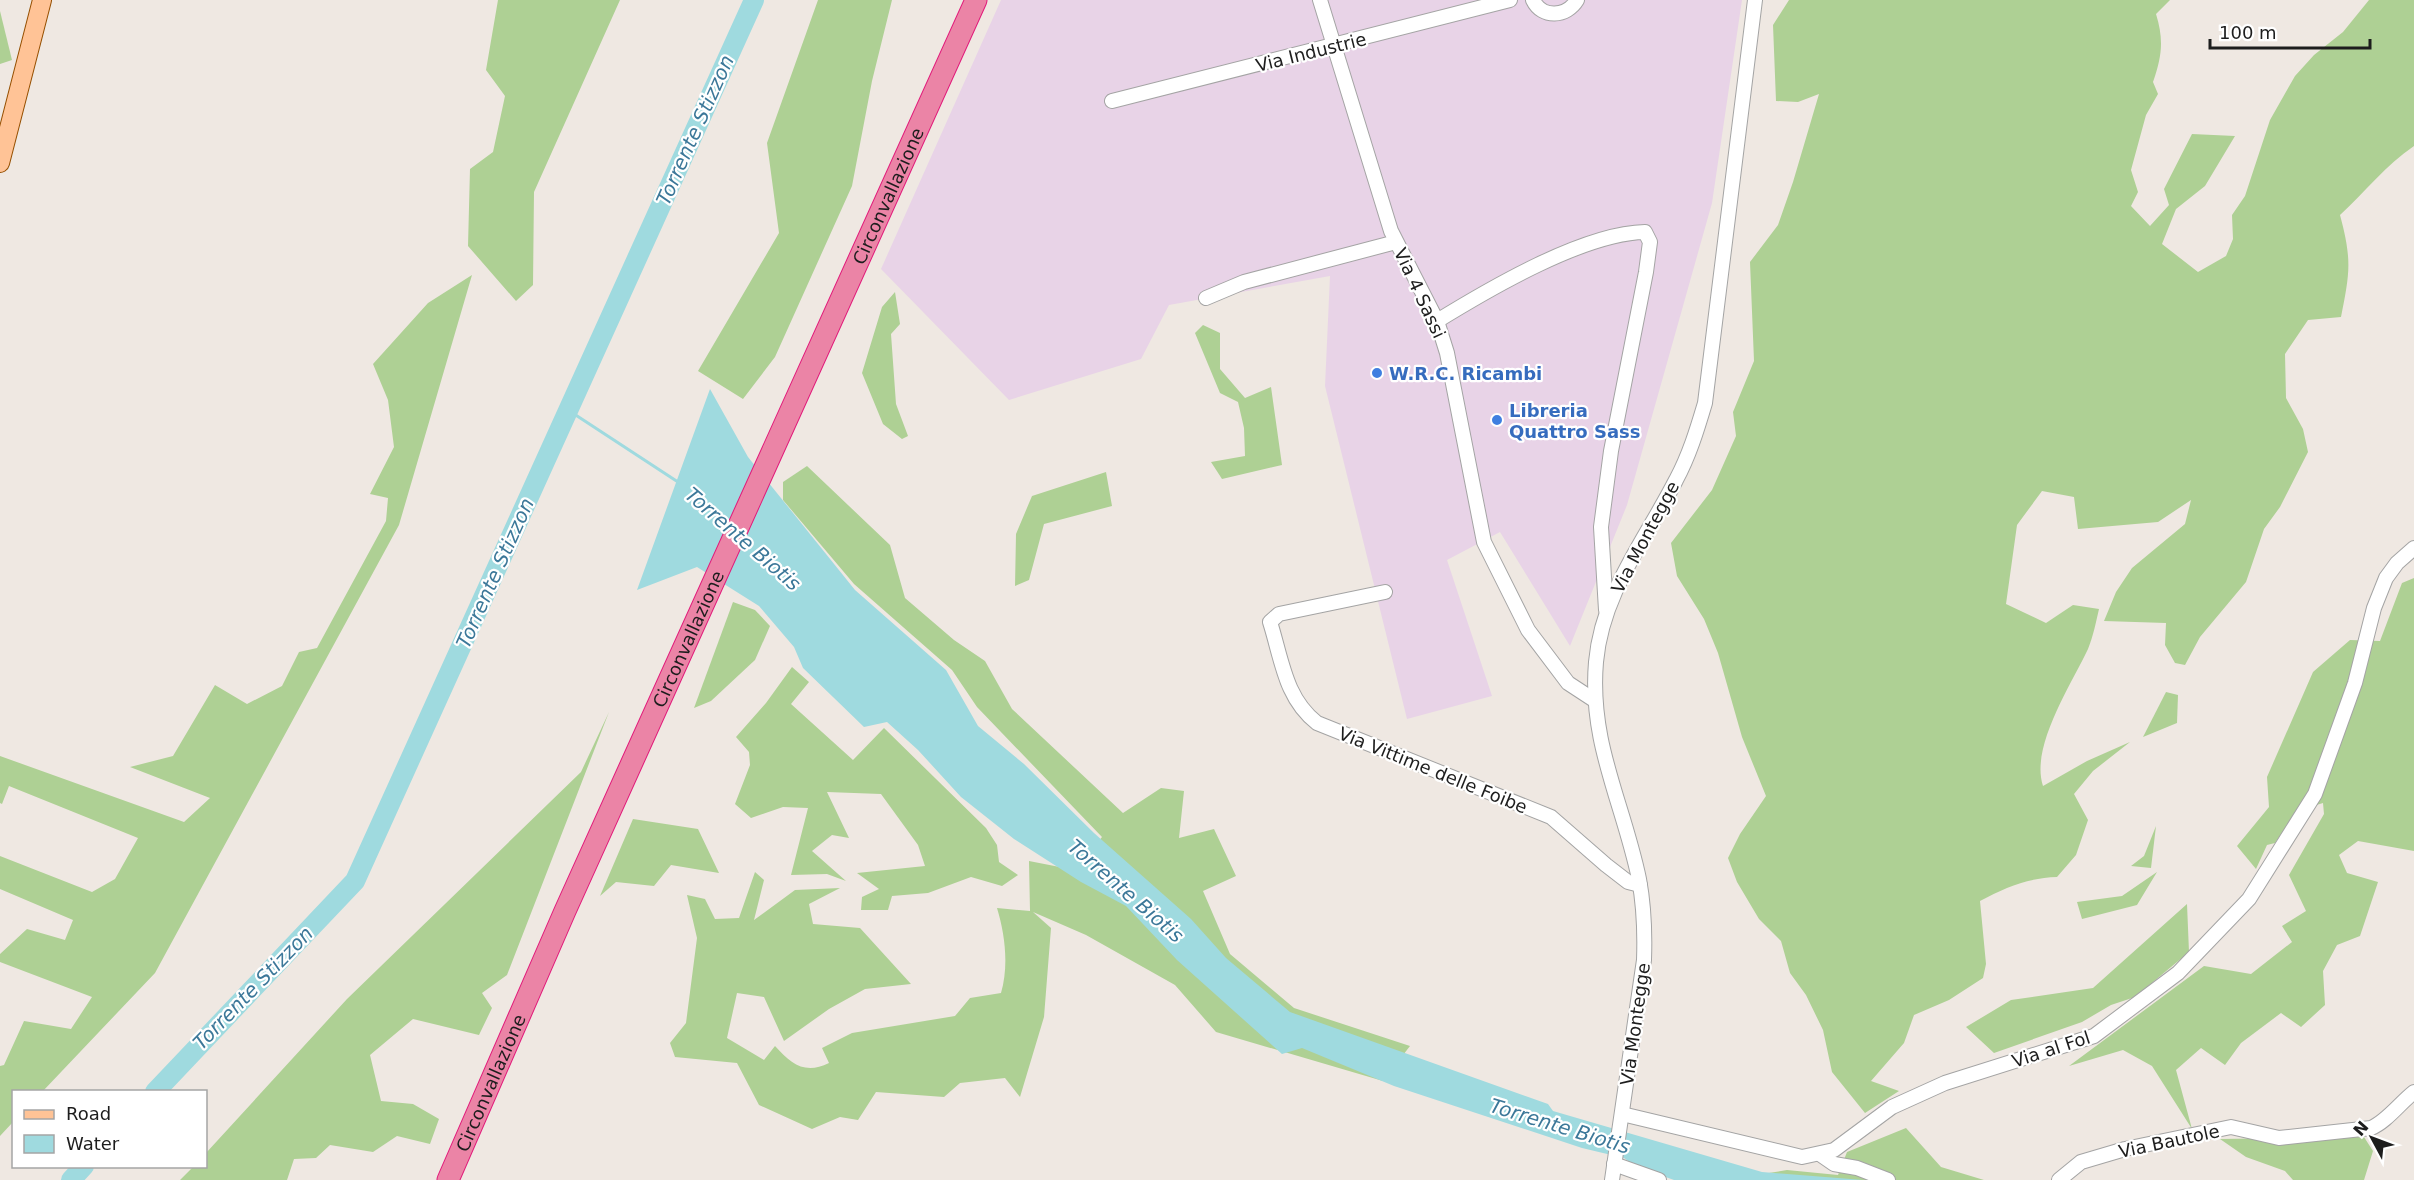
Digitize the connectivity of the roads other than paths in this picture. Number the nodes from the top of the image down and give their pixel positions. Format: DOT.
graph roads {
  1 [pos="42,0"];
  2 [pos="1320,0"];
  3 [pos="1510,0"];
  4 [pos="1533,0"];
  5 [pos="1577,0"];
  6 [pos="1755,0"];
  7 [pos="974,4"];
  8 [pos="1334,47"];
  9 [pos="1112,101"];
  10 [pos="0,163"];
  11 [pos="1396,242"];
  12 [pos="1206,298"];
  13 [pos="1437,321"];
  14 [pos="2414,548"];
  15 [pos="1385,591"];
  16 [pos="1606,615"];
  17 [pos="1594,700"];
  18 [pos="1640,885"];
  19 [pos="2414,1092"];
  20 [pos="1622,1114"];
  21 [pos="1821,1155"];
  22 [pos="1615,1158"];
  23 [pos="448,1180"];
  24 [pos="1612,1180"];
  25 [pos="1659,1180"];
  26 [pos="1888,1180"];
  27 [pos="2059,1180"];
  1 -- 10 [label="main road"];
  2 -- 8 [label="street, Via 4 Sassi"];
  3 -- 8 [label="street, Via Industrie"];
  4 -- 5 [label="street"];
  6 -- 16 [label="street, Via Montegge"];
  7 -- 23 [label="highway, Circonvallazione"];
  8 -- 9 [label="street, Via Industrie"];
  8 -- 11 [label="street, Via 4 Sassi"];
  11 -- 12 [label="street"];
  11 -- 13 [label="street, Via 4 Sassi"];
  13 -- 16 [label="street"];
  13 -- 17 [label="street, Via 4 Sassi"];
  14 -- 21 [label="street, Via al Fol"];
  15 -- 18 [label="street, Via Vittime delle Foibe"];
  16 -- 17 [label="street, Via Montegge"];
  17 -- 18 [label="street, Via Montegge"];
  18 -- 20 [label="street, Via Montegge"];
  19 -- 27 [label="street, Via Bautole"];
  20 -- 21 [label="street"];
  20 -- 22 [label="street, Via Montegge"];
  21 -- 26 [label="street"];
  22 -- 24 [label="street, Via Montegge"];
  22 -- 25 [label="street"];
}
